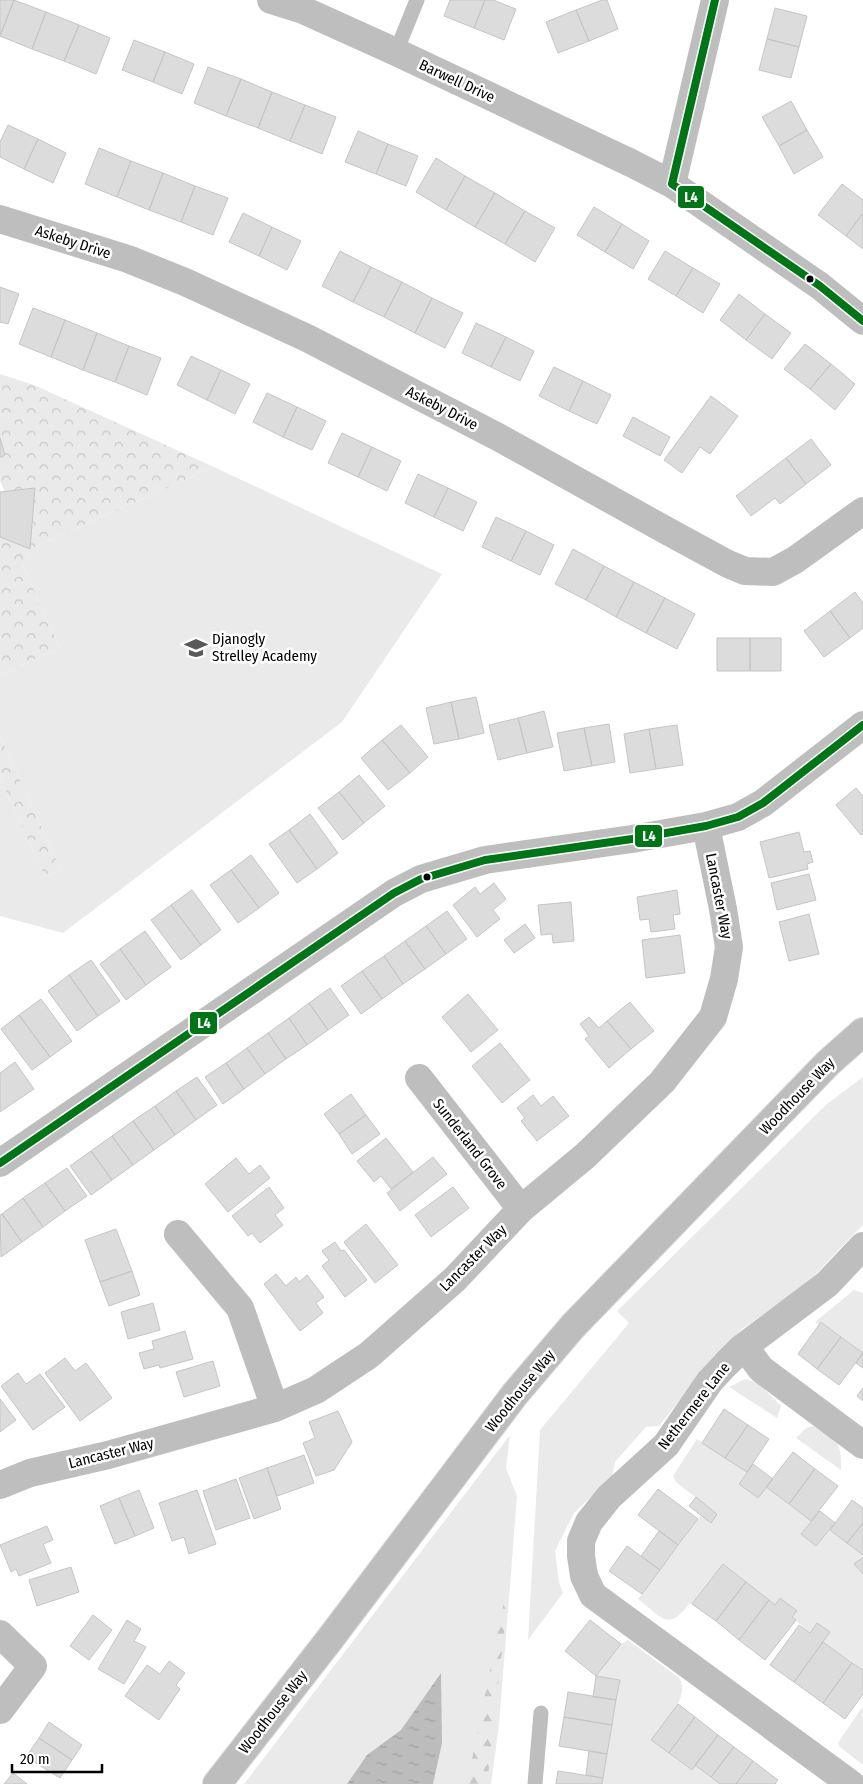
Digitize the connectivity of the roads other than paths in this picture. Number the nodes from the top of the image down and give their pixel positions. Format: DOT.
graph roads {
  1 [pos="271,0"];
  2 [pos="417,0"];
  3 [pos="715,0"];
  4 [pos="396,52"];
  5 [pos="672,184"];
  6 [pos="0,219"];
  7 [pos="863,321"];
  8 [pos="863,511"];
  9 [pos="863,725"];
  10 [pos="706,826"];
  11 [pos="863,1032"];
  12 [pos="419,1078"];
  13 [pos="0,1163"];
  14 [pos="521,1209"];
  15 [pos="178,1234"];
  16 [pos="863,1246"];
  17 [pos="742,1348"];
  18 [pos="275,1408"];
  19 [pos="863,1444"];
  20 [pos="0,1485"];
  21 [pos="0,1634"];
  22 [pos="0,1710"];
  23 [pos="541,1713"];
  24 [pos="217,1784"];
  25 [pos="535,1784"];
  26 [pos="850,1784"];
  1 -- 4 [label="street, Barwell Drive"];
  2 -- 4 [label="lane"];
  3 -- 5 [label="street"];
  4 -- 5 [label="street, Barwell Drive"];
  5 -- 7 [label="street, Barwell Drive"];
  6 -- 8 [label="street, Askeby Drive"];
  9 -- 10 [label="street"];
  10 -- 13 [label="street"];
  10 -- 14 [label="street, Lancaster Way"];
  11 -- 24 [label="main road, Woodhouse Way"];
  12 -- 14 [label="street, Sunderland Grove"];
  14 -- 18 [label="street, Lancaster Way"];
  15 -- 18 [label="street"];
  16 -- 17 [label="street, Nethermere Lane"];
  17 -- 19 [label="street"];
  17 -- 26 [label="street, Nethermere Lane"];
  18 -- 20 [label="street, Lancaster Way"];
  21 -- 22 [label="street"];
  23 -- 25 [label="lane"];
}
